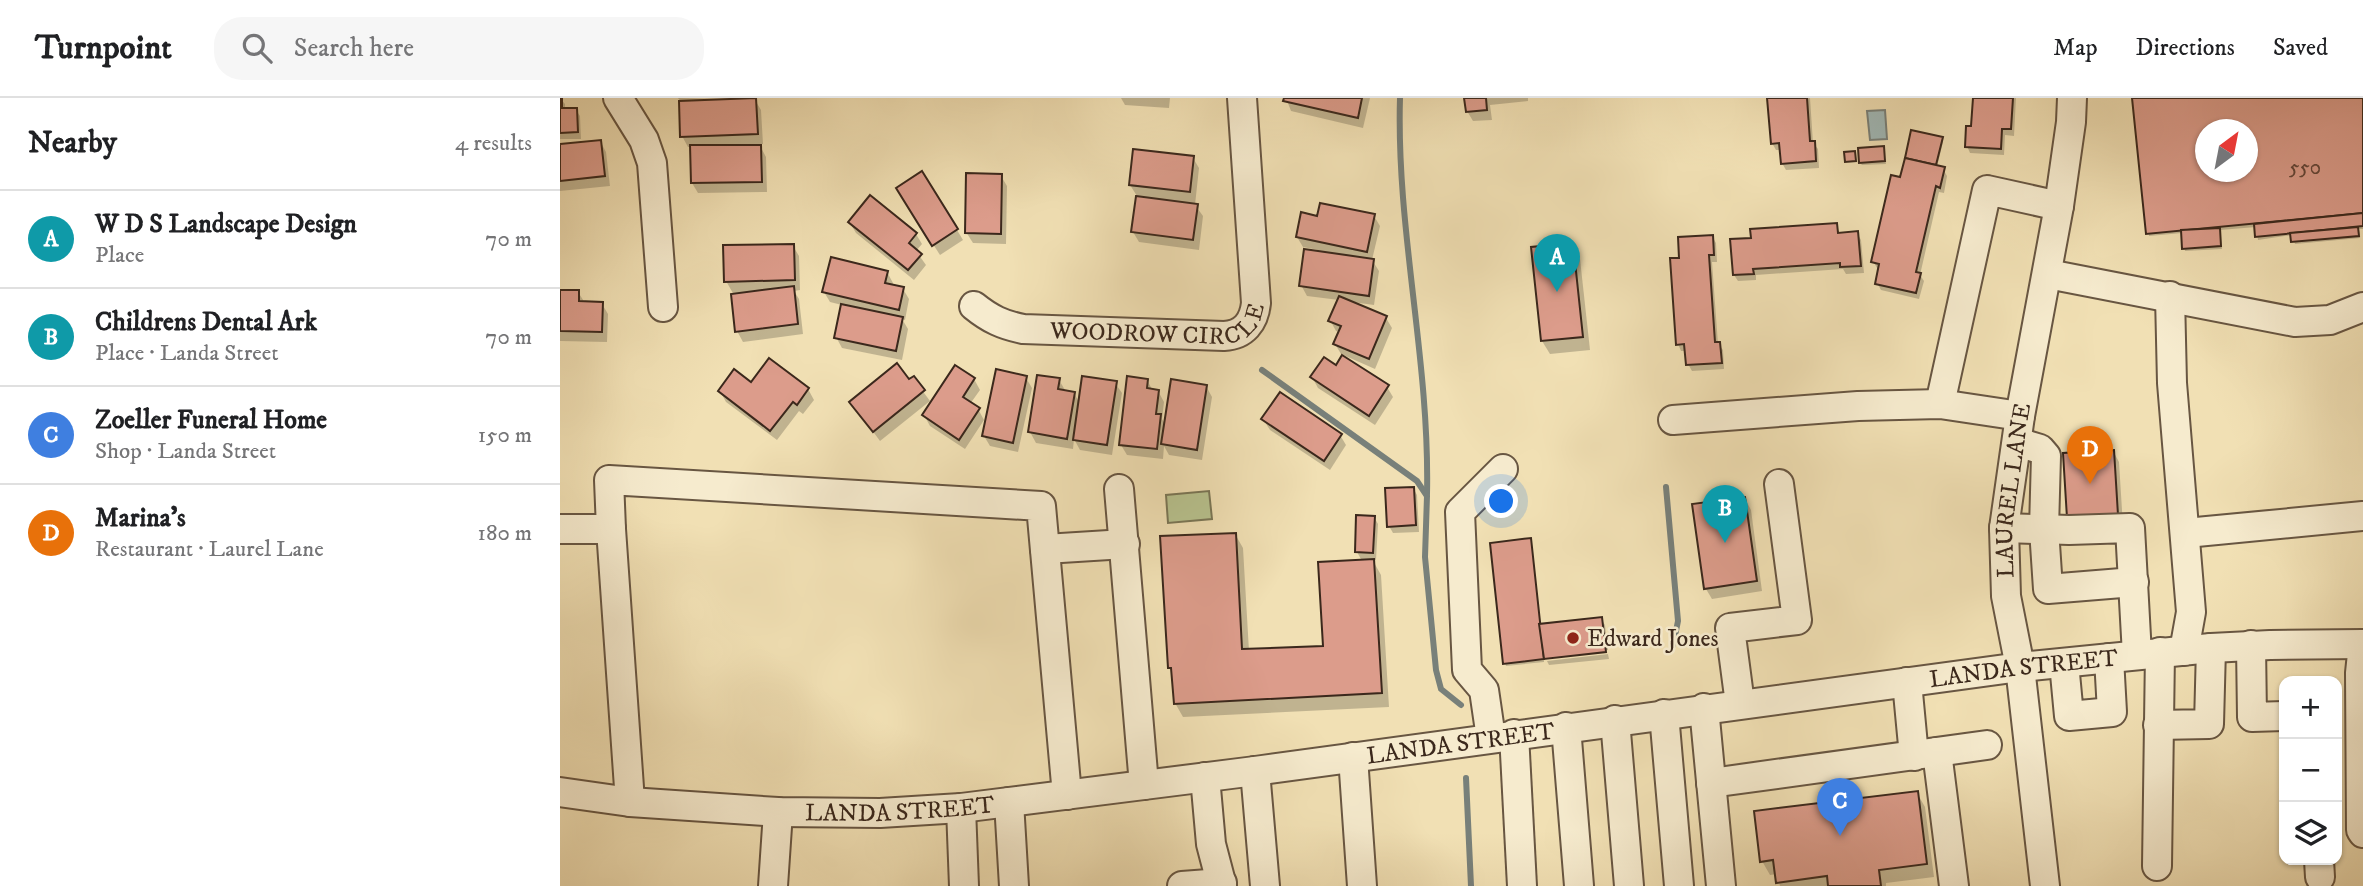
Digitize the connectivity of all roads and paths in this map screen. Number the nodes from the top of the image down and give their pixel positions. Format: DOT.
graph roads {
  1 [pos="618,98"];
  2 [pos="1242,98"];
  3 [pos="2072,98"];
  4 [pos="2059,206"];
  5 [pos="2048,274"];
  6 [pos="2170,296"];
  7 [pos="974,306"];
  8 [pos="663,307"];
  9 [pos="2363,307"];
  10 [pos="1940,404"];
  11 [pos="1674,420"];
  12 [pos="2018,429"];
  13 [pos="1503,469"];
  14 [pos="1779,484"];
  15 [pos="1119,489"];
  16 [pos="2363,516"];
  17 [pos="2004,528"];
  18 [pos="560,529"];
  19 [pos="611,529"];
  20 [pos="2044,529"];
  21 [pos="2186,533"];
  22 [pos="1125,544"];
  23 [pos="1045,550"];
  24 [pos="2134,582"];
  25 [pos="2363,644"];
  26 [pos="2251,645"];
  27 [pos="2173,651"];
  28 [pos="2109,657"];
  29 [pos="2064,663"];
  30 [pos="2020,667"];
  31 [pos="1907,681"];
  32 [pos="1740,704"];
  33 [pos="1704,708"];
  34 [pos="1664,714"];
  35 [pos="2362,714"];
  36 [pos="2279,716"];
  37 [pos="1615,720"];
  38 [pos="2158,724"];
  39 [pos="1566,727"];
  40 [pos="1502,736"];
  41 [pos="1987,745"];
  42 [pos="1926,754"];
  43 [pos="1353,757"];
  44 [pos="1255,771"];
  45 [pos="1205,777"];
  46 [pos="1711,783"];
  47 [pos="1144,785"];
  48 [pos="560,792"];
  49 [pos="1067,795"];
  50 [pos="630,802"];
  51 [pos="1009,802"];
  52 [pos="961,808"];
  53 [pos="778,812"];
  54 [pos="2362,831"];
  55 [pos="2157,866"];
  56 [pos="1222,885"];
  57 [pos="773,886"];
  58 [pos="964,886"];
  59 [pos="1014,886"];
  60 [pos="1182,886"];
  61 [pos="1265,886"];
  62 [pos="1362,886"];
  63 [pos="1522,886"];
  64 [pos="1579,886"];
  65 [pos="1629,886"];
  66 [pos="1679,886"];
  67 [pos="1721,886"];
  68 [pos="1954,886"];
  69 [pos="2045,886"];
  1 -- 8 [label="street"];
  2 -- 7 [label="street, WOODROW CIRCLE"];
  3 -- 4 [label="street, LAUREL LANE"];
  4 -- 5 [label="street, LAUREL LANE"];
  4 -- 10 [label="street"];
  5 -- 6 [label="street"];
  5 -- 12 [label="street, LAUREL LANE"];
  6 -- 9 [label="street"];
  6 -- 21 [label="street"];
  10 -- 11 [label="street"];
  10 -- 12 [label="street"];
  12 -- 17 [label="street, LAUREL LANE"];
  12 -- 20 [label="street"];
  13 -- 40 [label="street"];
  14 -- 32 [label="street"];
  15 -- 22 [label="street"];
  16 -- 21 [label="street"];
  17 -- 20 [label="street"];
  17 -- 30 [label="street, LAUREL LANE"];
  18 -- 19 [label="street"];
  19 -- 23 [label="street"];
  19 -- 50 [label="street"];
  20 -- 24 [label="street"];
  20 -- 24 [label="street"];
  21 -- 27 [label="street"];
  22 -- 23 [label="street"];
  22 -- 47 [label="street"];
  23 -- 49 [label="street"];
  24 -- 27 [label="street"];
  25 -- 26 [label="street, LANDA STREET"];
  25 -- 35 [label="street"];
  26 -- 27 [label="street, LANDA STREET"];
  26 -- 36 [label="street"];
  27 -- 28 [label="street, LANDA STREET"];
  27 -- 38 [label="street"];
  27 -- 38 [label="street"];
  28 -- 29 [label="street, LANDA STREET"];
  28 -- 29 [label="street"];
  29 -- 30 [label="street, LANDA STREET"];
  30 -- 31 [label="street, LANDA STREET"];
  30 -- 69 [label="street, LAUREL LANE"];
  31 -- 32 [label="street, LANDA STREET"];
  31 -- 42 [label="street"];
  32 -- 33 [label="street, LANDA STREET"];
  33 -- 34 [label="street, LANDA STREET"];
  33 -- 46 [label="street"];
  34 -- 37 [label="street, LANDA STREET"];
  34 -- 66 [label="street"];
  35 -- 54 [label="street"];
  37 -- 39 [label="street, LANDA STREET"];
  37 -- 65 [label="street"];
  38 -- 55 [label="street"];
  39 -- 40 [label="street, LANDA STREET"];
  39 -- 64 [label="street"];
  40 -- 43 [label="street, LANDA STREET"];
  40 -- 63 [label="street"];
  41 -- 42 [label="street"];
  42 -- 46 [label="street"];
  42 -- 68 [label="street"];
  43 -- 44 [label="street, LANDA STREET"];
  43 -- 62 [label="street"];
  44 -- 45 [label="street, LANDA STREET"];
  44 -- 61 [label="street"];
  45 -- 47 [label="street, LANDA STREET"];
  45 -- 56 [label="street"];
  46 -- 67 [label="street"];
  47 -- 49 [label="street, LANDA STREET"];
  48 -- 50 [label="street, LANDA STREET"];
  49 -- 51 [label="street, LANDA STREET"];
  50 -- 53 [label="street, LANDA STREET"];
  51 -- 52 [label="street, LANDA STREET"];
  51 -- 59 [label="street"];
  52 -- 53 [label="street, LANDA STREET"];
  52 -- 58 [label="street"];
  53 -- 57 [label="street"];
  56 -- 60 [label="street"];
}
